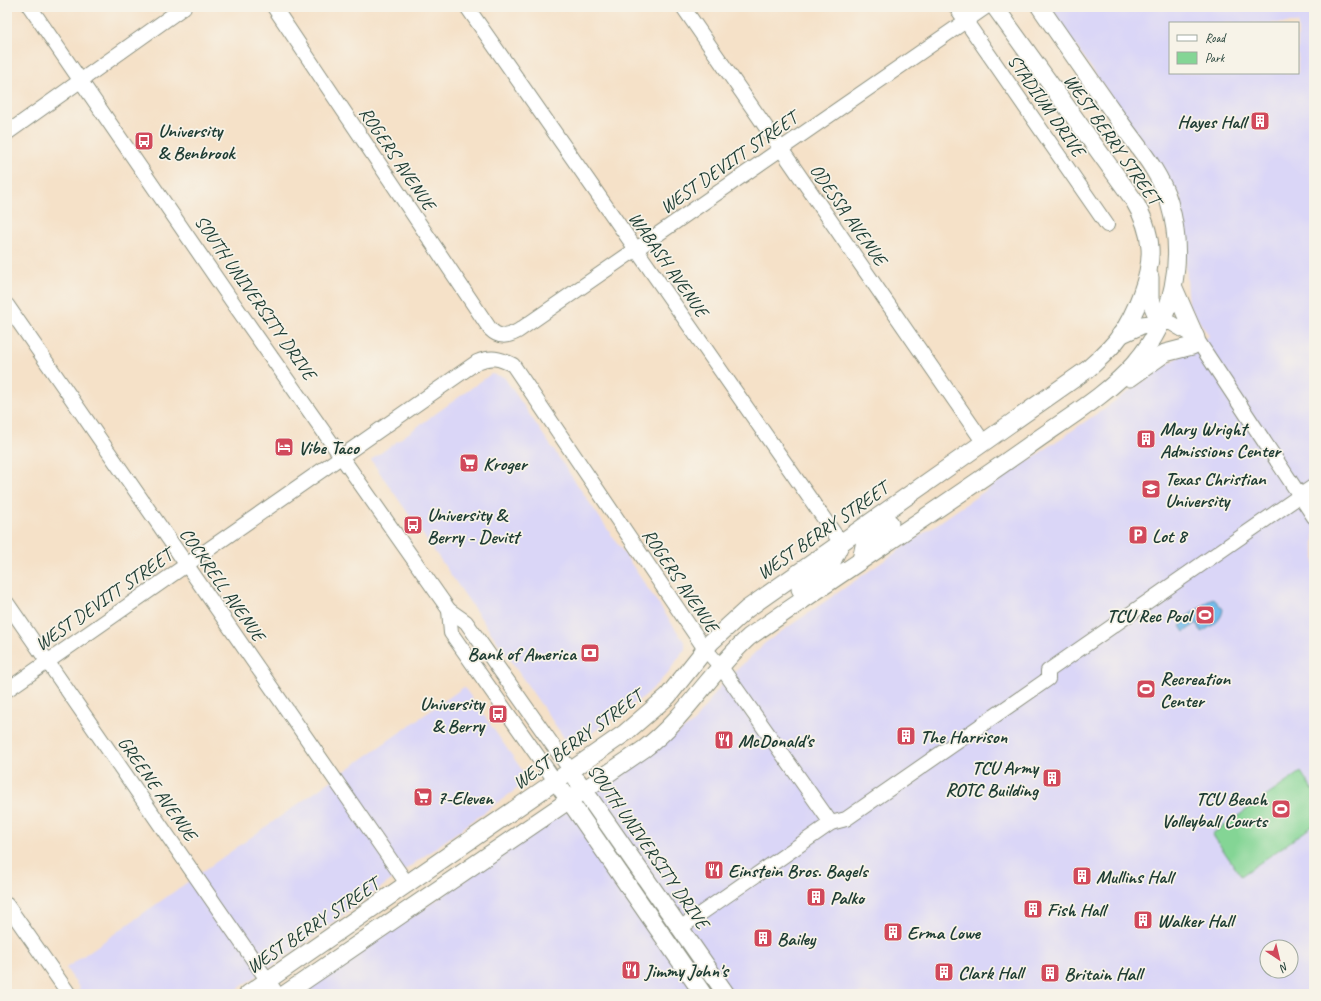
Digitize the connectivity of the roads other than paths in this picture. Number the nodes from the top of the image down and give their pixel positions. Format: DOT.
graph roads {
  1 [pos="30,7"];
  2 [pos="184,7"];
  3 [pos="274,7"];
  4 [pos="467,7"];
  5 [pos="683,7"];
  6 [pos="956,7"];
  7 [pos="986,7"];
  8 [pos="995,7"];
  9 [pos="1040,7"];
  10 [pos="965,20"];
  11 [pos="81,81"];
  12 [pos="7,133"];
  13 [pos="781,148"];
  14 [pos="1107,225"];
  15 [pos="635,249"];
  16 [pos="1149,265"];
  17 [pos="1174,288"];
  18 [pos="7,305"];
  19 [pos="1160,323"];
  20 [pos="490,329"];
  21 [pos="1120,335"];
  22 [pos="1194,342"];
  23 [pos="501,358"];
  24 [pos="1079,409"];
  25 [pos="984,443"];
  26 [pos="341,457"];
  27 [pos="924,485"];
  28 [pos="1314,486"];
  29 [pos="1300,496"];
  30 [pos="1314,517"];
  31 [pos="841,543"];
  32 [pos="861,560"];
  33 [pos="186,564"];
  34 [pos="7,603"];
  35 [pos="449,610"];
  36 [pos="764,627"];
  37 [pos="705,649"];
  38 [pos="47,662"];
  39 [pos="721,667"];
  40 [pos="7,690"];
  41 [pos="661,733"];
  42 [pos="571,771"];
  43 [pos="556,782"];
  44 [pos="583,790"];
  45 [pos="569,800"];
  46 [pos="831,823"];
  47 [pos="408,885"];
  48 [pos="7,905"];
  49 [pos="680,928"];
  50 [pos="365,940"];
  51 [pos="272,987"];
  52 [pos="69,994"];
  53 [pos="248,994"];
  54 [pos="285,994"];
  55 [pos="703,994"];
  56 [pos="726,994"];
  1 -- 11 [label="street, SOUTH UNIVERSITY DRIVE"];
  2 -- 11 [label="street"];
  3 -- 20 [label="street, ROGERS AVENUE"];
  4 -- 15 [label="street, WABASH AVENUE"];
  5 -- 13 [label="street, ODESSA AVENUE"];
  6 -- 10 [label="street, STADIUM DRIVE"];
  7 -- 10 [label="street, WEST DEVITT STREET"];
  8 -- 16 [label="main road, WEST BERRY STREET"];
  9 -- 17 [label="main road, WEST BERRY STREET"];
  10 -- 13 [label="street, WEST DEVITT STREET"];
  10 -- 14 [label="street, STADIUM DRIVE"];
  11 -- 12 [label="street"];
  11 -- 26 [label="street, SOUTH UNIVERSITY DRIVE"];
  13 -- 15 [label="street, WEST DEVITT STREET"];
  13 -- 25 [label="street, ODESSA AVENUE"];
  15 -- 20 [label="street, WEST DEVITT STREET"];
  15 -- 31 [label="street, WABASH AVENUE"];
  16 -- 19 [label="main road"];
  16 -- 21 [label="main road, WEST BERRY STREET"];
  17 -- 19 [label="main road, WEST BERRY STREET"];
  17 -- 22 [label="main road"];
  18 -- 33 [label="street, COCKRELL AVENUE"];
  19 -- 21 [label="main road"];
  19 -- 22 [label="street"];
  19 -- 24 [label="main road, WEST BERRY STREET"];
  21 -- 25 [label="main road, WEST BERRY STREET"];
  22 -- 24 [label="main road"];
  22 -- 29 [label="street"];
  23 -- 26 [label="street, WEST DEVITT STREET"];
  23 -- 37 [label="street, ROGERS AVENUE"];
  24 -- 32 [label="main road, WEST BERRY STREET"];
  25 -- 27 [label="main road, WEST BERRY STREET"];
  26 -- 33 [label="street, WEST DEVITT STREET"];
  26 -- 35 [label="street, SOUTH UNIVERSITY DRIVE"];
  27 -- 31 [label="main road, WEST BERRY STREET"];
  27 -- 32 [label="main road"];
  28 -- 29 [label="street"];
  29 -- 30 [label="street"];
  29 -- 46 [label="street"];
  31 -- 36 [label="main road"];
  31 -- 37 [label="main road, WEST BERRY STREET"];
  32 -- 36 [label="main road, WEST BERRY STREET"];
  33 -- 38 [label="street, WEST DEVITT STREET"];
  33 -- 47 [label="street, COCKRELL AVENUE"];
  34 -- 38 [label="street, GREENE AVENUE"];
  35 -- 42 [label="street, SOUTH UNIVERSITY DRIVE"];
  35 -- 43 [label="street, SOUTH UNIVERSITY DRIVE"];
  36 -- 39 [label="main road, WEST BERRY STREET"];
  37 -- 39 [label="street, ROGERS AVENUE"];
  37 -- 41 [label="main road"];
  37 -- 42 [label="main road, WEST BERRY STREET"];
  38 -- 40 [label="street, WEST DEVITT STREET"];
  38 -- 51 [label="street, GREENE AVENUE"];
  39 -- 41 [label="main road, WEST BERRY STREET"];
  39 -- 46 [label="street, ROGERS AVENUE"];
  41 -- 44 [label="main road, WEST BERRY STREET"];
  42 -- 43 [label="main road, WEST BERRY STREET"];
  42 -- 44 [label="main road, SOUTH UNIVERSITY DRIVE"];
  43 -- 45 [label="main road, SOUTH UNIVERSITY DRIVE"];
  43 -- 47 [label="main road, WEST BERRY STREET"];
  44 -- 45 [label="main road, WEST BERRY STREET"];
  44 -- 49 [label="main road, SOUTH UNIVERSITY DRIVE"];
  45 -- 50 [label="main road, WEST BERRY STREET"];
  45 -- 55 [label="main road, SOUTH UNIVERSITY DRIVE"];
  46 -- 49 [label="street"];
  47 -- 50 [label="main road"];
  47 -- 51 [label="main road, WEST BERRY STREET"];
  48 -- 52 [label="street"];
  49 -- 56 [label="main road, SOUTH UNIVERSITY DRIVE"];
  50 -- 54 [label="main road, WEST BERRY STREET"];
  51 -- 53 [label="main road, WEST BERRY STREET"];
}
